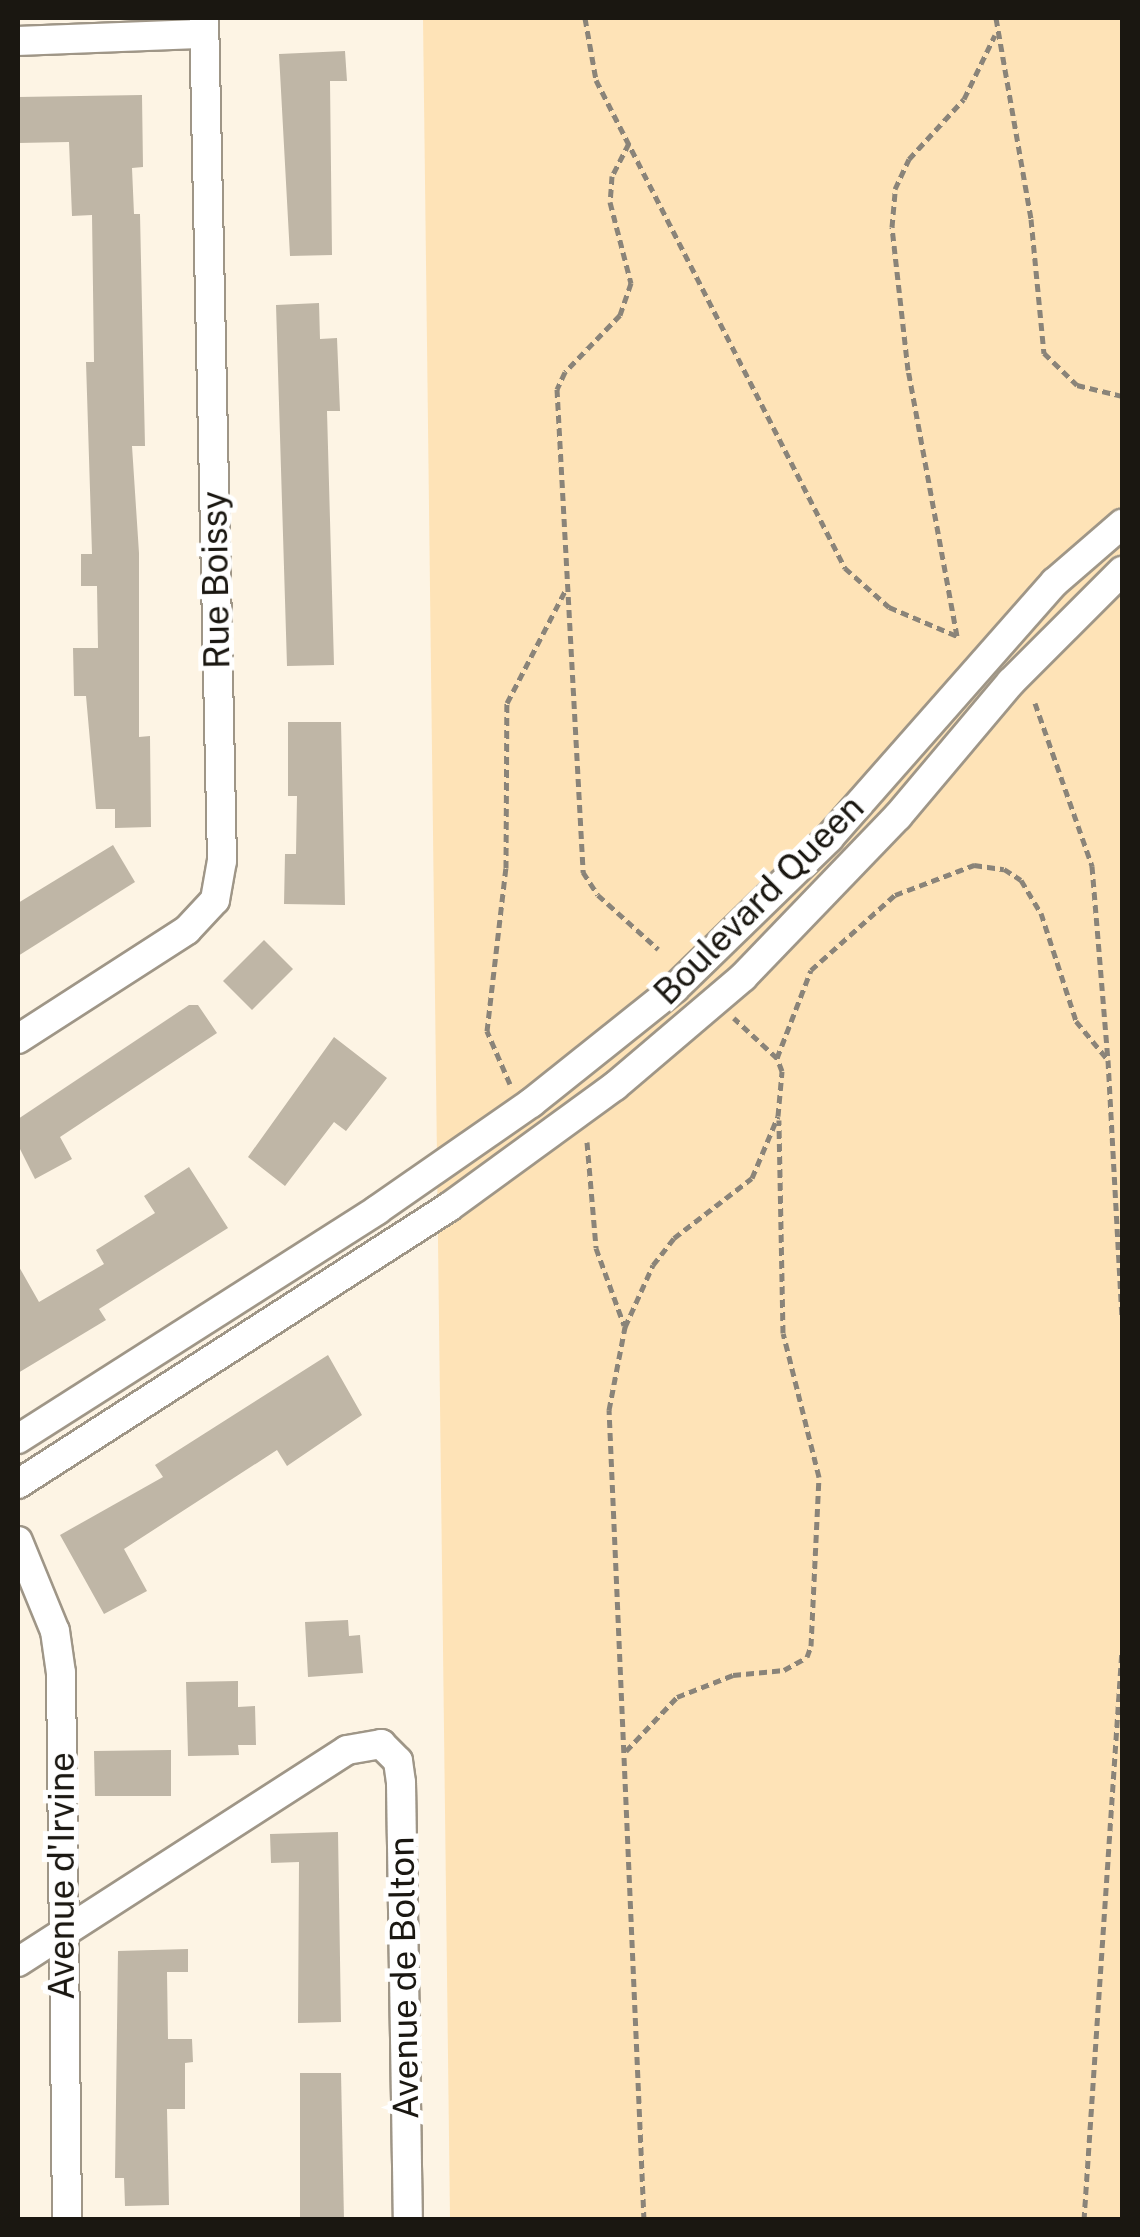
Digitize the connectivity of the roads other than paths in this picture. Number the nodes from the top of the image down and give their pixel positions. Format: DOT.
graph roads {
  1 [pos="204,26"];
  2 [pos="18,41"];
  3 [pos="1122,524"];
  4 [pos="1122,572"];
  5 [pos="18,1039"];
  6 [pos="351,1226"];
  7 [pos="373,1256"];
  8 [pos="18,1439"];
  9 [pos="18,1484"];
  10 [pos="18,1541"];
  11 [pos="62,1933"];
  12 [pos="18,1962"];
  13 [pos="67,2220"];
  14 [pos="408,2220"];
  1 -- 2 [label="street"];
  1 -- 5 [label="street, Rue Boissy"];
  3 -- 6 [label="street, Boulevard Queen"];
  4 -- 7 [label="street, Boulevard Queen"];
  6 -- 7 [label="street"];
  6 -- 8 [label="street, Boulevard Queen"];
  7 -- 9 [label="street, Boulevard Queen"];
  10 -- 11 [label="street, Avenue d'Irvine"];
  11 -- 12 [label="street"];
  11 -- 13 [label="street, Avenue d'Irvine"];
  11 -- 14 [label="street, Avenue de Bolton"];
}
